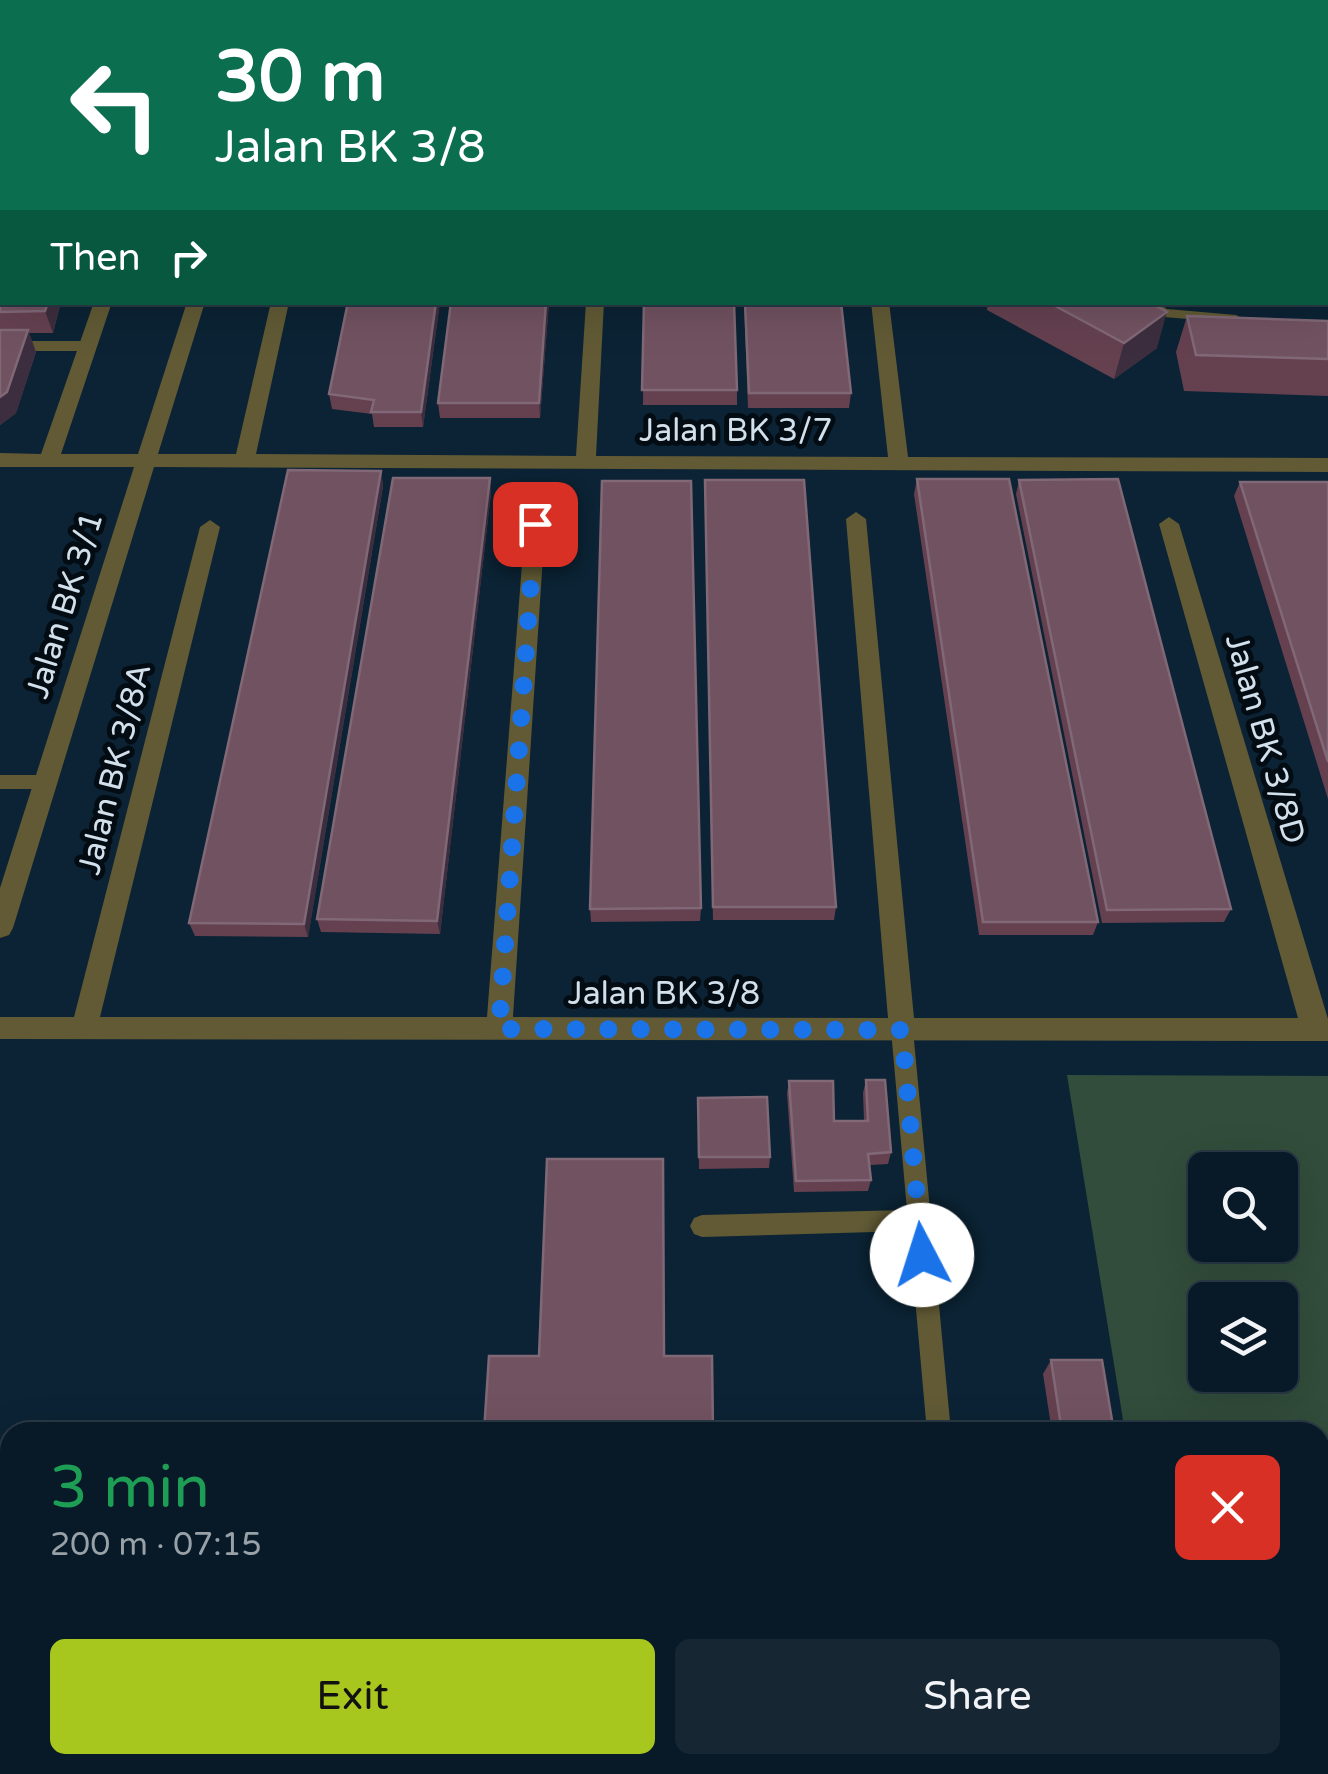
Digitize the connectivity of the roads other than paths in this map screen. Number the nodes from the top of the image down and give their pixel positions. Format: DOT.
graph roads {
  1 [pos="102,305"];
  2 [pos="195,305"];
  3 [pos="279,305"];
  4 [pos="595,305"];
  5 [pos="880,305"];
  6 [pos="1149,305"];
  7 [pos="1256,321"];
  8 [pos="0,346"];
  9 [pos="88,346"];
  10 [pos="144,458"];
  11 [pos="245,459"];
  12 [pos="0,460"];
  13 [pos="49,460"];
  14 [pos="586,461"];
  15 [pos="900,462"];
  16 [pos="1328,465"];
  17 [pos="856,520"];
  18 [pos="535,524"];
  19 [pos="1170,524"];
  20 [pos="210,527"];
  21 [pos="0,782"];
  22 [pos="45,782"];
  23 [pos="0,928"];
  24 [pos="0,1028"];
  25 [pos="84,1028"];
  26 [pos="499,1029"];
  27 [pos="902,1030"];
  28 [pos="1321,1030"];
  29 [pos="919,1220"];
  30 [pos="702,1226"];
  31 [pos="938,1422"];
  1 -- 9 [label="street"];
  2 -- 10 [label="street, Jalan BK 3/1"];
  3 -- 11 [label="street"];
  4 -- 14 [label="street"];
  5 -- 15 [label="street"];
  6 -- 7 [label="lane"];
  8 -- 9 [label="lane"];
  9 -- 13 [label="street"];
  10 -- 11 [label="street, Jalan BK 3/7"];
  10 -- 13 [label="street, Jalan BK 3/7"];
  10 -- 22 [label="street, Jalan BK 3/1"];
  11 -- 14 [label="street, Jalan BK 3/7"];
  12 -- 13 [label="street, Jalan BK 3/7"];
  14 -- 15 [label="street, Jalan BK 3/7"];
  15 -- 16 [label="street, Jalan BK 3/7"];
  17 -- 27 [label="street"];
  18 -- 26 [label="street"];
  19 -- 28 [label="street, Jalan BK 3/8D"];
  20 -- 25 [label="street, Jalan BK 3/8A"];
  21 -- 22 [label="lane"];
  22 -- 23 [label="street, Jalan BK 3/1"];
  24 -- 25 [label="street, Jalan BK 3/8"];
  25 -- 26 [label="street, Jalan BK 3/8"];
  26 -- 27 [label="street, Jalan BK 3/8"];
  27 -- 28 [label="street, Jalan BK 3/8"];
  27 -- 29 [label="lane"];
  29 -- 30 [label="lane"];
  29 -- 31 [label="lane"];
}
